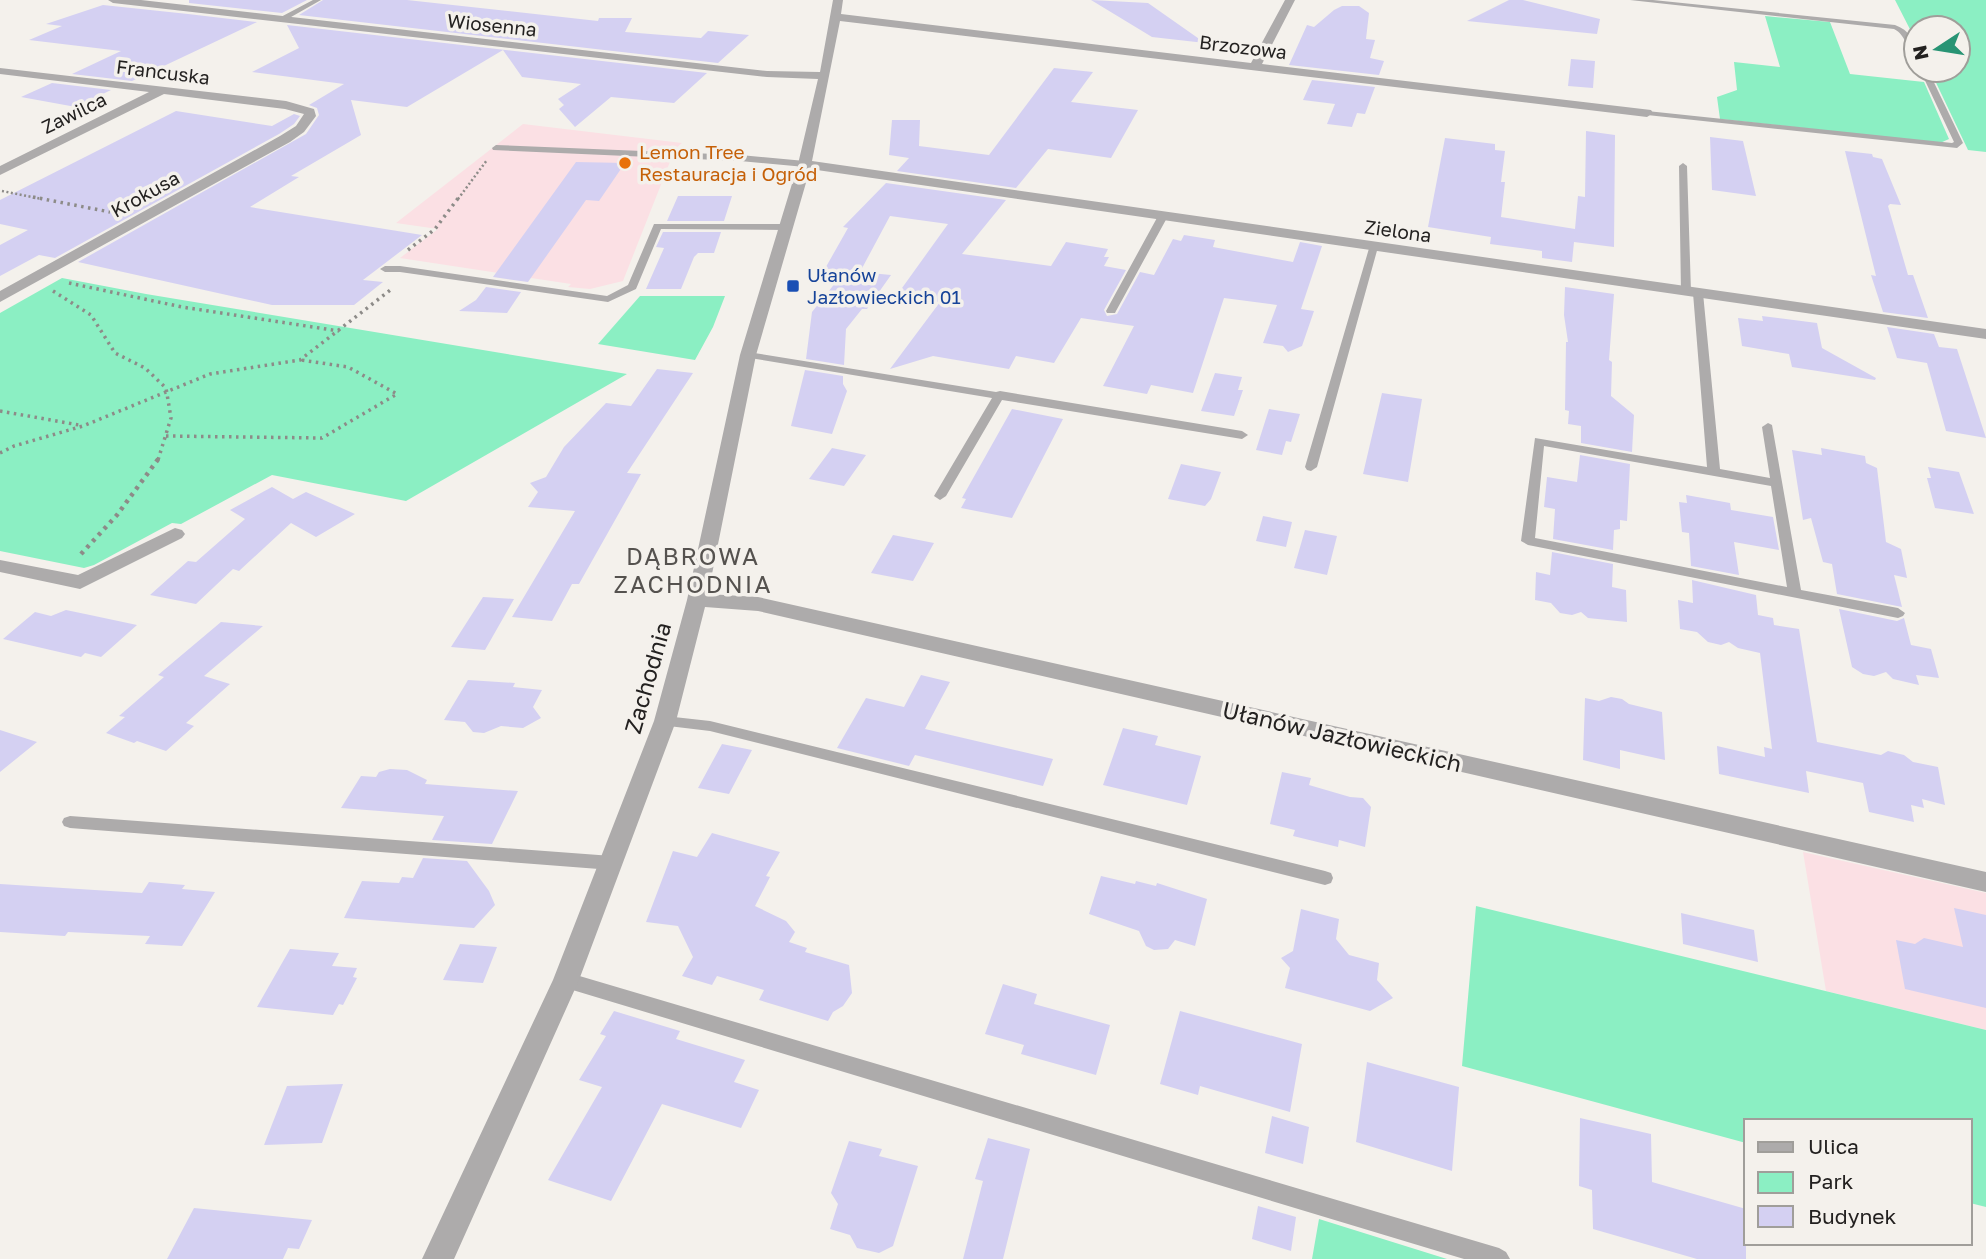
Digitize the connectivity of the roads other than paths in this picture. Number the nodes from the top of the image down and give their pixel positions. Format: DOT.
graph roads {
  1 [pos="113,0"];
  2 [pos="318,0"];
  3 [pos="838,0"];
  4 [pos="1290,0"];
  5 [pos="1633,0"];
  6 [pos="835,17"];
  7 [pos="281,19"];
  8 [pos="1902,30"];
  9 [pos="1255,66"];
  10 [pos="1,72"];
  11 [pos="825,76"];
  12 [pos="1931,84"];
  13 [pos="166,89"];
  14 [pos="1647,113"];
  15 [pos="308,122"];
  16 [pos="496,148"];
  17 [pos="804,164"];
  18 [pos="1683,166"];
  19 [pos="0,171"];
  20 [pos="1163,216"];
  21 [pos="786,227"];
  22 [pos="1373,247"];
  23 [pos="385,269"];
  24 [pos="1692,293"];
  25 [pos="0,297"];
  26 [pos="1111,311"];
  27 [pos="1986,334"];
  28 [pos="748,355"];
  29 [pos="1000,394"];
  30 [pos="1768,427"];
  31 [pos="1242,435"];
  32 [pos="1311,467"];
  33 [pos="1714,472"];
  34 [pos="1777,483"];
  35 [pos="940,496"];
  36 [pos="175,534"];
  37 [pos="0,566"];
  38 [pos="1795,594"];
  39 [pos="696,600"];
  40 [pos="1898,613"];
  41 [pos="665,721"];
  42 [pos="70,822"];
  43 [pos="612,863"];
  44 [pos="1325,878"];
  45 [pos="1986,881"];
  46 [pos="566,980"];
  47 [pos="438,1259"];
  48 [pos="1499,1259"];
  1 -- 7 [label="street, Wiosenna"];
  2 -- 7 [label="lane"];
  3 -- 6 [label="street, Zachodnia"];
  4 -- 9 [label="street"];
  5 -- 8 [label="lane"];
  6 -- 9 [label="street, Brzozowa"];
  6 -- 11 [label="street, Zachodnia"];
  7 -- 11 [label="street, Wiosenna"];
  9 -- 14 [label="street, Brzozowa"];
  10 -- 13 [label="street, Francuska"];
  11 -- 17 [label="street, Zachodnia"];
  12 -- 14 [label="lane"];
  13 -- 15 [label="street, Francuska"];
  13 -- 19 [label="street, Zawilca"];
  15 -- 25 [label="street, Krokusa"];
  16 -- 17 [label="lane"];
  17 -- 20 [label="street, Zielona"];
  17 -- 21 [label="street, Zachodnia"];
  18 -- 24 [label="lane"];
  20 -- 22 [label="street, Zielona"];
  20 -- 26 [label="lane"];
  21 -- 23 [label="lane"];
  21 -- 28 [label="street, Zachodnia"];
  22 -- 24 [label="street, Zielona"];
  22 -- 32 [label="lane"];
  24 -- 27 [label="street, Zielona"];
  24 -- 33 [label="lane"];
  28 -- 29 [label="lane"];
  28 -- 39 [label="street, Zachodnia"];
  29 -- 31 [label="lane"];
  29 -- 35 [label="lane"];
  30 -- 34 [label="lane"];
  33 -- 34 [label="lane"];
  33 -- 38 [label="lane"];
  34 -- 38 [label="lane"];
  36 -- 37 [label="street"];
  38 -- 40 [label="lane"];
  39 -- 41 [label="street, Zachodnia"];
  39 -- 45 [label="street, Ułanów Jazłowieckich"];
  41 -- 43 [label="street, Zachodnia"];
  41 -- 44 [label="lane"];
  42 -- 43 [label="lane"];
  43 -- 46 [label="street, Zachodnia"];
  46 -- 47 [label="street, Zachodnia"];
  46 -- 48 [label="lane"];
}
